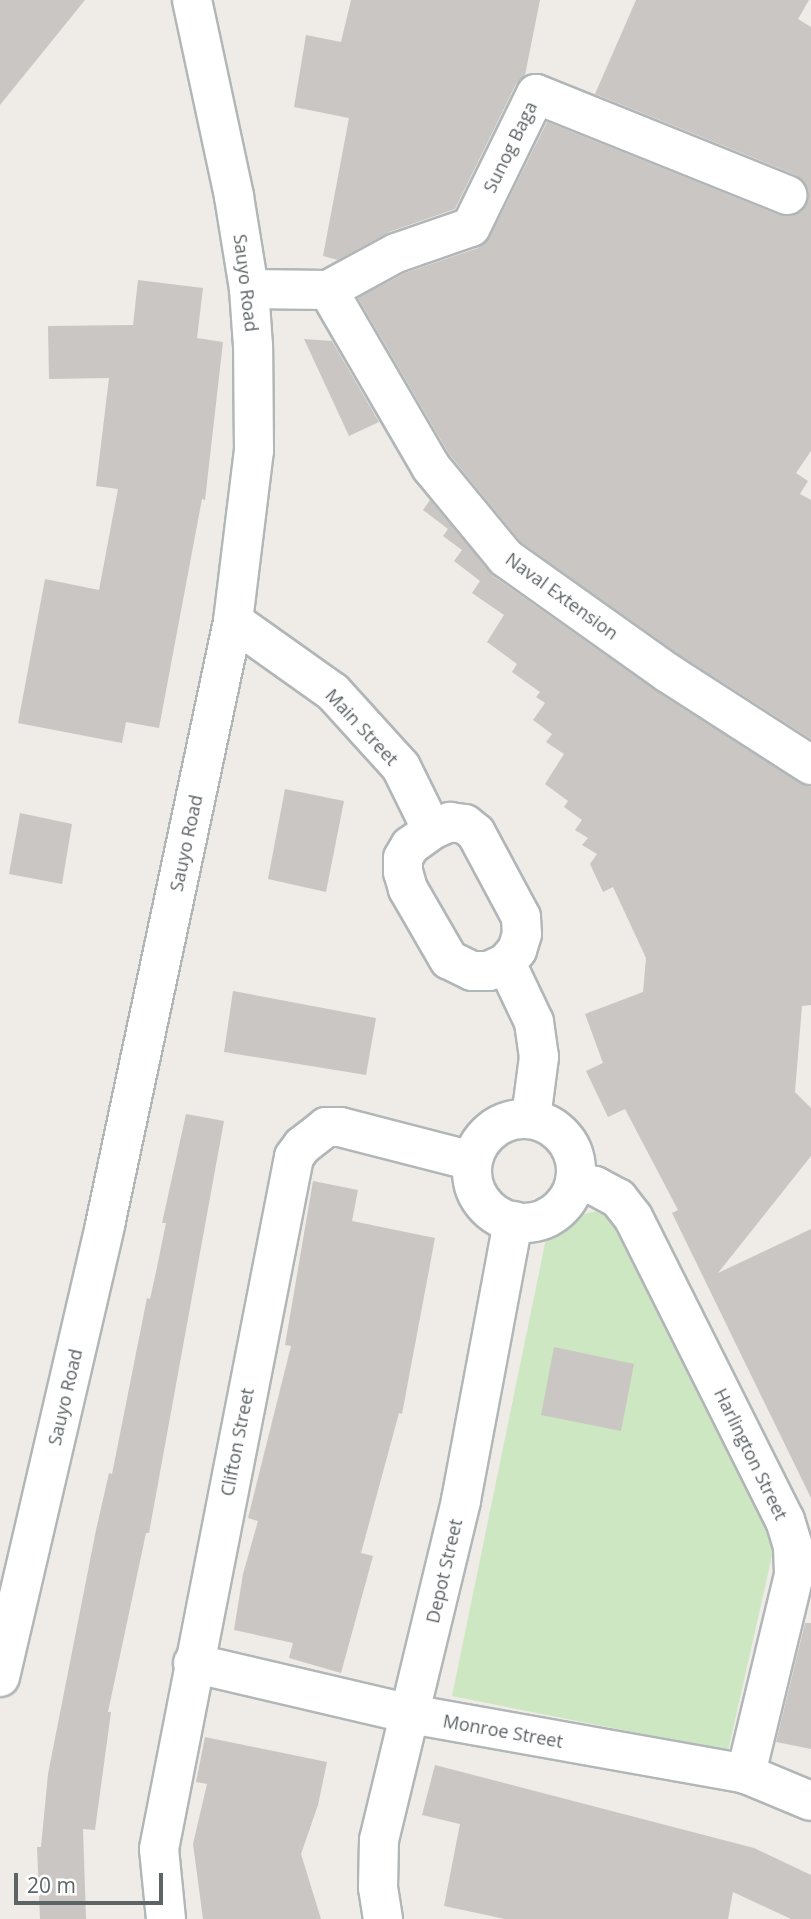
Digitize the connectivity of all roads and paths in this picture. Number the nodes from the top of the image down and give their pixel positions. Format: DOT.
graph roads {
  1 [pos="192,0"];
  2 [pos="787,194"];
  3 [pos="249,289"];
  4 [pos="328,290"];
  5 [pos="233,621"];
  6 [pos="811,765"];
  7 [pos="432,830"];
  8 [pos="506,963"];
  9 [pos="531,1118"];
  10 [pos="472,1161"];
  11 [pos="575,1181"];
  12 [pos="513,1222"];
  13 [pos="799,1601"];
  14 [pos="193,1662"];
  15 [pos="0,1677"];
  16 [pos="410,1714"];
  17 [pos="746,1774"];
  18 [pos="811,1801"];
  19 [pos="166,1919"];
  20 [pos="383,1919"];
  1 -- 3 [label="street, Sauyo Road"];
  2 -- 4 [label="street, Sunog Baga"];
  3 -- 4 [label="street"];
  3 -- 5 [label="street, Sauyo Road"];
  4 -- 6 [label="street, Naval Extension"];
  5 -- 7 [label="street, Main Street"];
  5 -- 15 [label="street, Sauyo Road"];
  7 -- 8 [label="street"];
  7 -- 8 [label="street"];
  8 -- 9 [label="street"];
  9 -- 10 [label="street"];
  9 -- 11 [label="street"];
  10 -- 12 [label="street"];
  10 -- 14 [label="street, Clifton Street"];
  11 -- 12 [label="street"];
  11 -- 13 [label="street, Harlington Street"];
  12 -- 16 [label="street, Depot Street"];
  13 -- 17 [label="street, Harlington Street"];
  14 -- 16 [label="street, Monroe Street"];
  14 -- 19 [label="street, Clifton Street"];
  16 -- 17 [label="street, Monroe Street"];
  16 -- 20 [label="street, Depot Street"];
  17 -- 18 [label="street, Monroe Street"];
}
